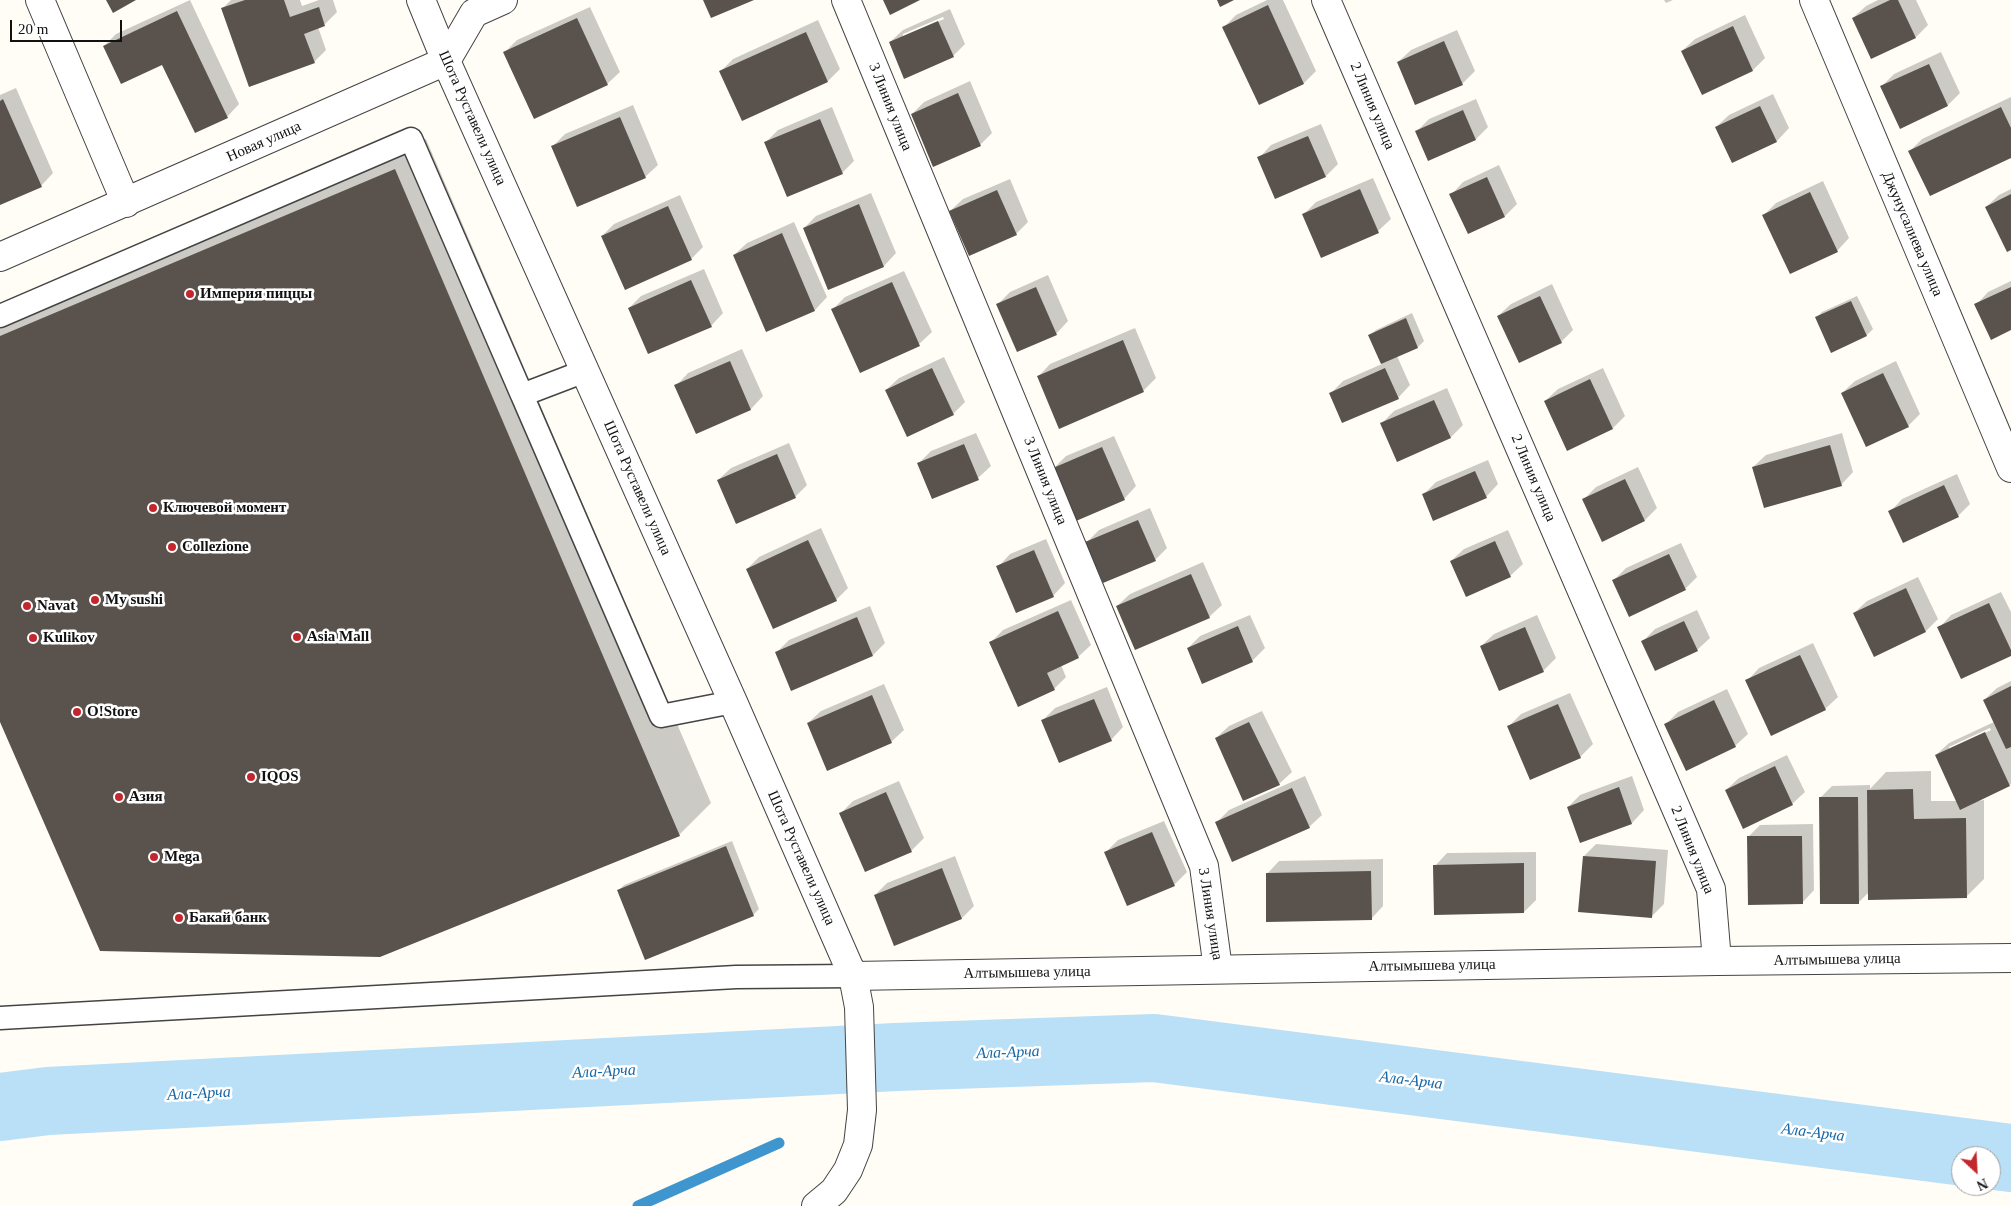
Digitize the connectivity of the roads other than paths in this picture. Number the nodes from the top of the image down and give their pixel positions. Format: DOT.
graph roads {
  1 [pos="40,0"];
  2 [pos="421,0"];
  3 [pos="503,0"];
  4 [pos="846,0"];
  5 [pos="1326,0"];
  6 [pos="1814,0"];
  7 [pos="446,61"];
  8 [pos="126,202"];
  9 [pos="0,257"];
  10 [pos="0,316"];
  11 [pos="585,371"];
  12 [pos="522,395"];
  13 [pos="2011,468"];
  14 [pos="733,702"];
  15 [pos="2011,958"];
  16 [pos="1717,961"];
  17 [pos="1218,969"];
  18 [pos="853,976"];
  19 [pos="0,1018"];
  20 [pos="816,1206"];
  1 -- 8 [label="street"];
  2 -- 7 [label="street, Шота Руставели улица"];
  3 -- 7 [label="street"];
  4 -- 17 [label="street, 3 Линия улица"];
  5 -- 16 [label="street, 2 Линия улица"];
  6 -- 13 [label="street, Джунусалиева улица"];
  7 -- 8 [label="street, Новая улица"];
  7 -- 11 [label="street, Шота Руставели улица"];
  8 -- 9 [label="street, Новая улица"];
  10 -- 12 [label="lane"];
  11 -- 12 [label="lane"];
  11 -- 14 [label="street, Шота Руставели улица"];
  12 -- 14 [label="lane"];
  14 -- 18 [label="street, Шота Руставели улица"];
  15 -- 16 [label="street, Алтымышева улица"];
  16 -- 17 [label="street, Алтымышева улица"];
  17 -- 18 [label="street, Алтымышева улица"];
  18 -- 19 [label="lane"];
  18 -- 20 [label="street, Шота Руставели улица"];
}
